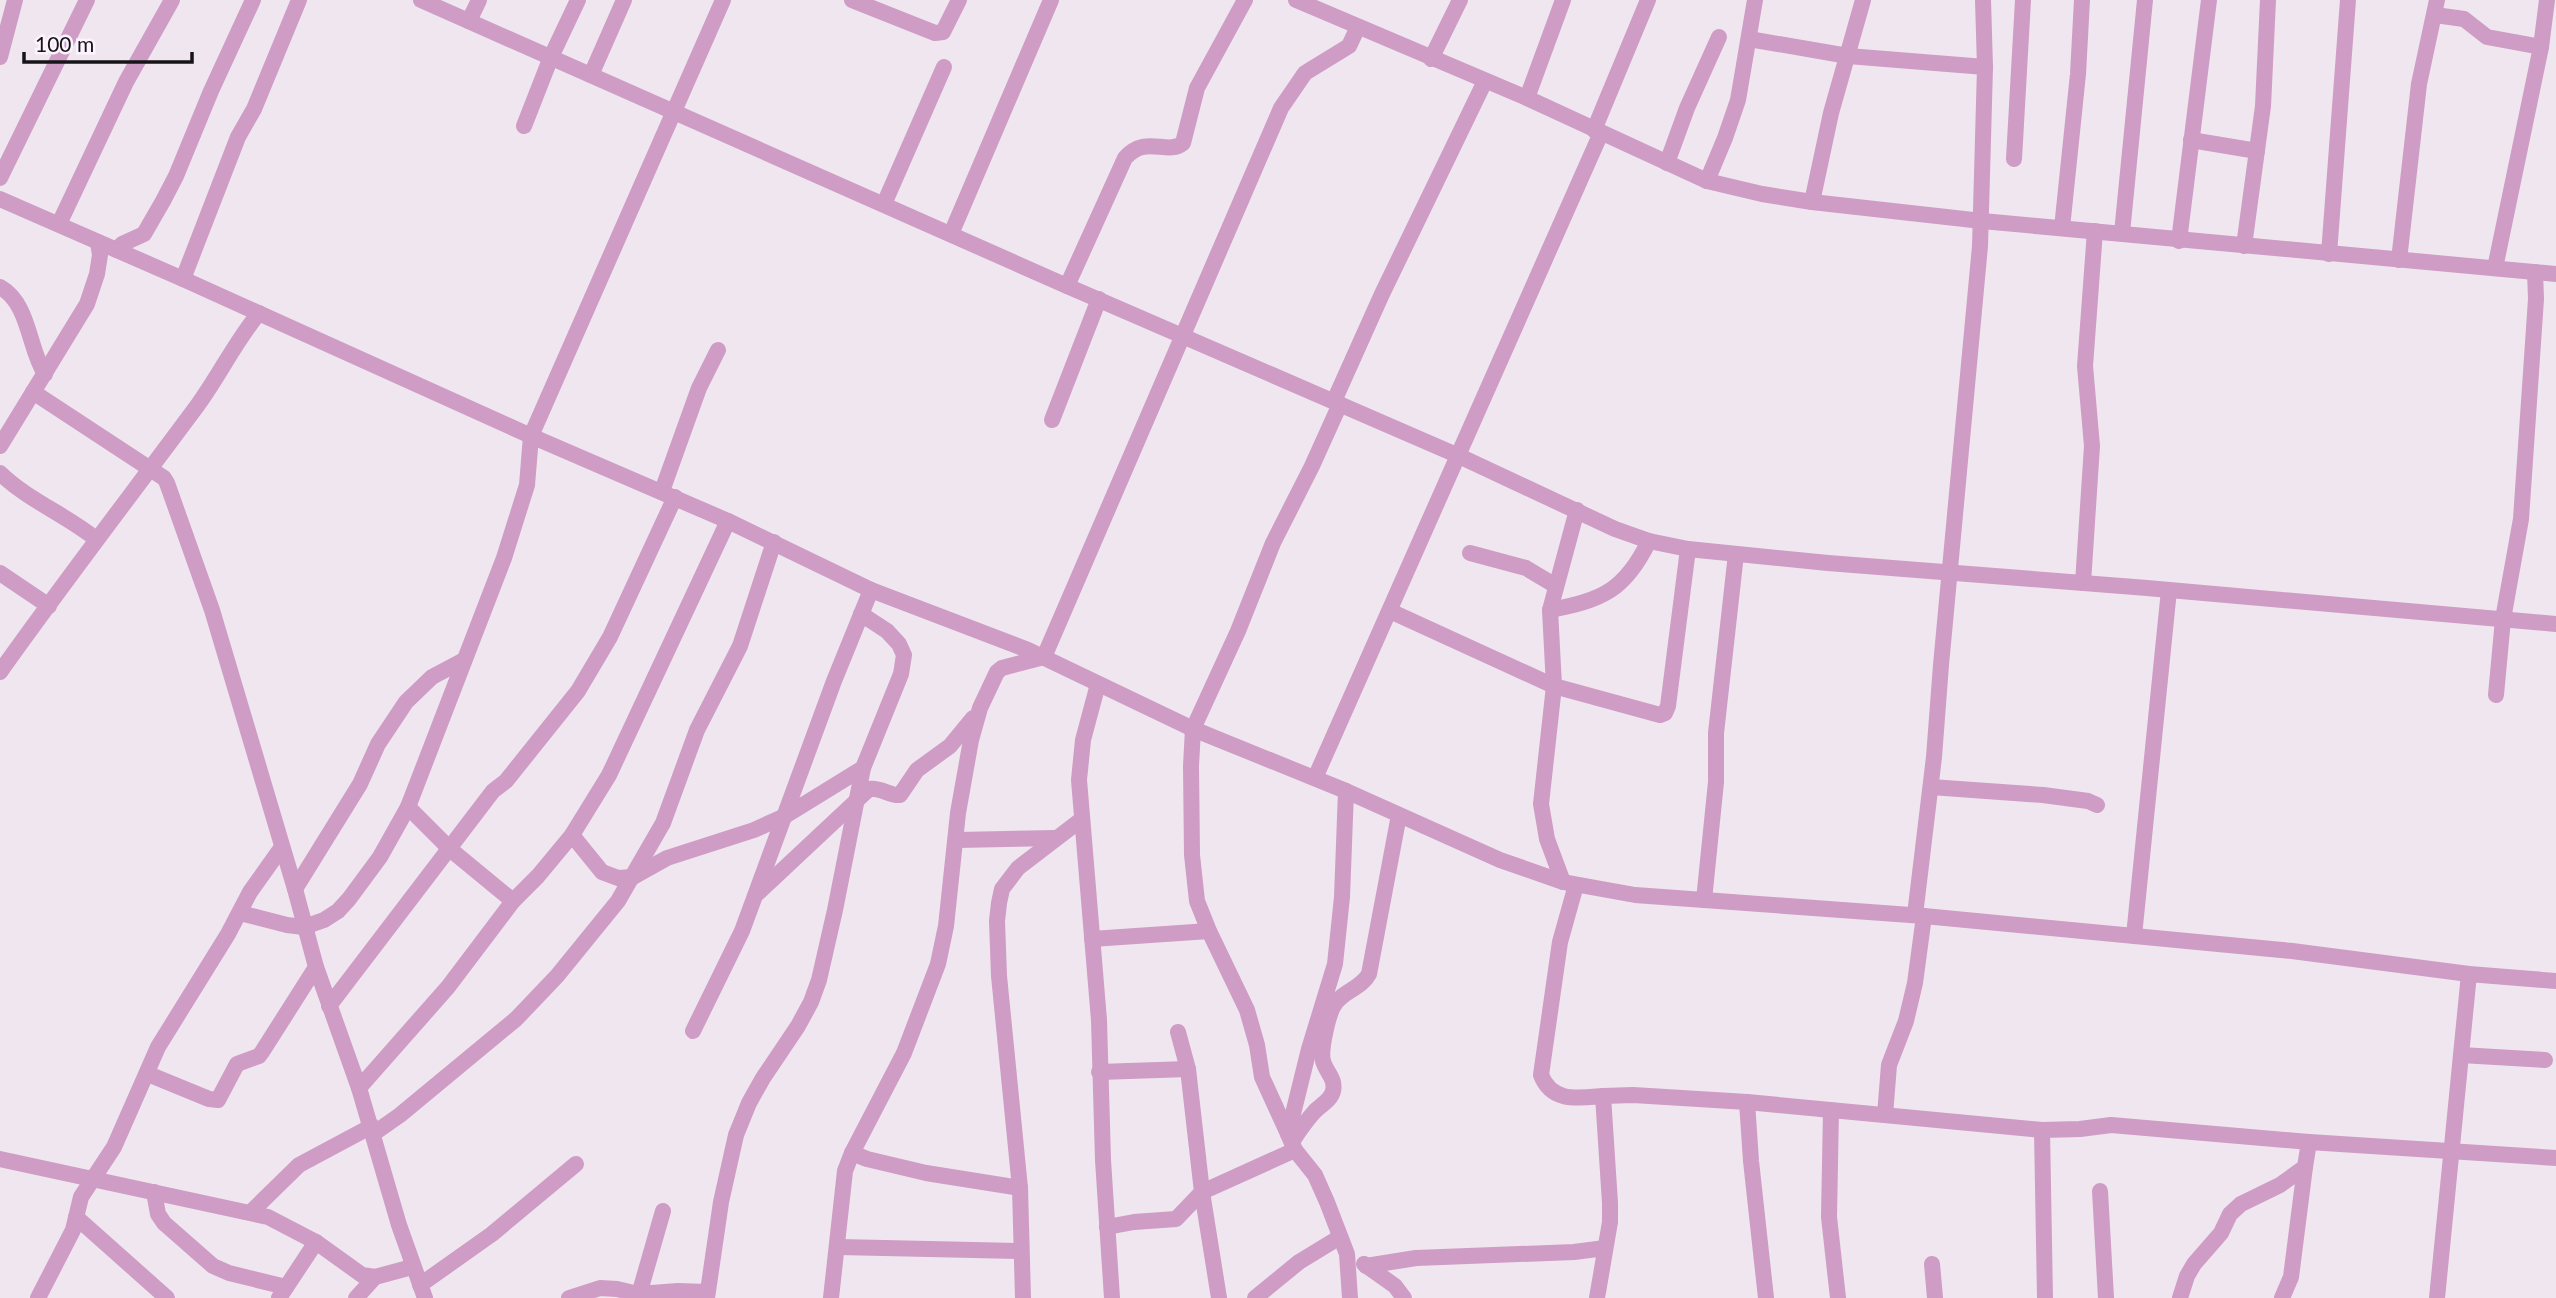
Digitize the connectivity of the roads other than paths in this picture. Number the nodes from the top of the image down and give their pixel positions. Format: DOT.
graph roads {
  1 [pos="87,0"];
  2 [pos="172,0"];
  3 [pos="253,0"];
  4 [pos="299,0"];
  5 [pos="421,0"];
  6 [pos="479,0"];
  7 [pos="578,0"];
  8 [pos="624,0"];
  9 [pos="723,0"];
  10 [pos="852,0"];
  11 [pos="959,0"];
  12 [pos="1051,0"];
  13 [pos="1245,0"];
  14 [pos="1296,0"];
  15 [pos="1460,0"];
  16 [pos="1563,0"];
  17 [pos="1648,0"];
  18 [pos="1755,0"];
  19 [pos="1863,0"];
  20 [pos="1983,0"];
  21 [pos="2023,0"];
  22 [pos="2082,0"];
  23 [pos="2145,0"];
  24 [pos="2209,0"];
  25 [pos="2268,0"];
  26 [pos="2348,0"];
  27 [pos="2547,0"];
  28 [pos="12,1"];
  29 [pos="2436,8"];
  30 [pos="469,21"];
  31 [pos="1358,27"];
  32 [pos="1719,37"];
  33 [pos="1749,39"];
  34 [pos="2541,47"];
  35 [pos="1848,56"];
  36 [pos="0,57"];
  37 [pos="551,57"];
  38 [pos="1431,59"];
  39 [pos="944,67"];
  40 [pos="1985,67"];
  41 [pos="591,75"];
  42 [pos="1485,81"];
  43 [pos="1528,98"];
  44 [pos="673,111"];
  45 [pos="524,126"];
  46 [pos="1597,132"];
  47 [pos="2191,140"];
  48 [pos="2257,151"];
  49 [pos="2014,159"];
  50 [pos="1667,163"];
  51 [pos="0,178"];
  52 [pos="1707,181"];
  53 [pos="0,200"];
  54 [pos="1812,202"];
  55 [pos="884,204"];
  56 [pos="1982,221"];
  57 [pos="59,224"];
  58 [pos="2062,228"];
  59 [pos="2095,231"];
  60 [pos="2122,233"];
  61 [pos="951,234"];
  62 [pos="2179,241"];
  63 [pos="98,242"];
  64 [pos="2244,246"];
  65 [pos="117,250"];
  66 [pos="2329,254"];
  67 [pos="2399,260"];
  68 [pos="2495,268"];
  69 [pos="2535,272"];
  70 [pos="2556,274"];
  71 [pos="183,279"];
  72 [pos="1067,286"];
  73 [pos="0,287"];
  74 [pos="1100,299"];
  75 [pos="259,313"];
  76 [pos="1182,335"];
  77 [pos="718,350"];
  78 [pos="45,374"];
  79 [pos="33,391"];
  80 [pos="1337,403"];
  81 [pos="1052,420"];
  82 [pos="531,436"];
  83 [pos="0,446"];
  84 [pos="1460,456"];
  85 [pos="149,470"];
  86 [pos="0,473"];
  87 [pos="668,494"];
  88 [pos="1577,510"];
  89 [pos="729,521"];
  90 [pos="96,539"];
  91 [pos="1649,541"];
  92 [pos="774,542"];
  93 [pos="1688,549"];
  94 [pos="1470,553"];
  95 [pos="1736,554"];
  96 [pos="1950,572"];
  97 [pos="0,573"];
  98 [pos="2083,583"];
  99 [pos="1556,586"];
  100 [pos="871,590"];
  101 [pos="2169,590"];
  102 [pos="49,606"];
  103 [pos="1550,610"];
  104 [pos="1390,611"];
  105 [pos="862,614"];
  106 [pos="2503,619"];
  107 [pos="2556,624"];
  108 [pos="1044,657"];
  109 [pos="464,660"];
  110 [pos="0,672"];
  111 [pos="1098,684"];
  112 [pos="1554,686"];
  113 [pos="2496,695"];
  114 [pos="980,708"];
  115 [pos="1193,729"];
  116 [pos="863,768"];
  117 [pos="1315,778"];
  118 [pos="1931,787"];
  119 [pos="1346,791"];
  120 [pos="858,797"];
  121 [pos="2097,805"];
  122 [pos="408,807"];
  123 [pos="1399,815"];
  124 [pos="785,816"];
  125 [pos="1082,818"];
  126 [pos="572,835"];
  127 [pos="1056,838"];
  128 [pos="957,840"];
  129 [pos="282,847"];
  130 [pos="450,850"];
  131 [pos="633,877"];
  132 [pos="1569,883"];
  133 [pos="295,889"];
  134 [pos="755,896"];
  135 [pos="1704,900"];
  136 [pos="513,901"];
  137 [pos="240,913"];
  138 [pos="1919,915"];
  139 [pos="304,927"];
  140 [pos="1209,931"];
  141 [pos="2134,936"];
  142 [pos="1093,939"];
  143 [pos="316,967"];
  144 [pos="2469,974"];
  145 [pos="2556,981"];
  146 [pos="330,1006"];
  147 [pos="692,1031"];
  148 [pos="1178,1032"];
  149 [pos="2461,1055"];
  150 [pos="2545,1060"];
  151 [pos="1188,1069"];
  152 [pos="1099,1072"];
  153 [pos="148,1074"];
  154 [pos="359,1088"];
  155 [pos="1603,1096"];
  156 [pos="1747,1102"];
  157 [pos="1831,1110"];
  158 [pos="1885,1115"];
  159 [pos="372,1130"];
  160 [pos="2042,1130"];
  161 [pos="1291,1142"];
  162 [pos="2309,1142"];
  163 [pos="2451,1152"];
  164 [pos="852,1153"];
  165 [pos="2556,1158"];
  166 [pos="0,1159"];
  167 [pos="576,1164"];
  168 [pos="2305,1167"];
  169 [pos="95,1179"];
  170 [pos="1020,1188"];
  171 [pos="2100,1191"];
  172 [pos="154,1192"];
  173 [pos="1202,1192"];
  174 [pos="264,1197"];
  175 [pos="663,1211"];
  176 [pos="251,1212"];
  177 [pos="76,1217"];
  178 [pos="268,1217"];
  179 [pos="1107,1227"];
  180 [pos="1340,1237"];
  181 [pos="316,1242"];
  182 [pos="839,1247"];
  183 [pos="1605,1248"];
  184 [pos="1021,1251"];
  185 [pos="1347,1254"];
  186 [pos="1932,1264"];
  187 [pos="1366,1266"];
  188 [pos="412,1267"];
  189 [pos="374,1277"];
  190 [pos="2291,1277"];
  191 [pos="422,1292"];
  192 [pos="282,1293"];
  193 [pos="707,1295"];
  194 [pos="638,1296"];
  195 [pos="38,1298"];
  196 [pos="167,1298"];
  197 [pos="356,1298"];
  198 [pos="569,1298"];
  199 [pos="831,1298"];
  200 [pos="1023,1298"];
  201 [pos="1112,1298"];
  202 [pos="1219,1298"];
  203 [pos="1255,1298"];
  204 [pos="1350,1298"];
  205 [pos="1404,1298"];
  206 [pos="1597,1298"];
  207 [pos="1766,1298"];
  208 [pos="1838,1298"];
  209 [pos="1935,1298"];
  210 [pos="2045,1298"];
  211 [pos="2106,1298"];
  212 [pos="2180,1298"];
  213 [pos="2282,1298"];
  214 [pos="2294,1298"];
  215 [pos="2437,1298"];
  1 -- 51 [label="street"];
  2 -- 57 [label="street"];
  3 -- 65 [label="street"];
  4 -- 71 [label="street"];
  5 -- 30 [label="street"];
  6 -- 30 [label="street"];
  7 -- 37 [label="street"];
  8 -- 41 [label="street"];
  9 -- 44 [label="street"];
  10 -- 11 [label="street"];
  12 -- 61 [label="street"];
  13 -- 72 [label="street"];
  14 -- 31 [label="street"];
  15 -- 38 [label="street"];
  16 -- 43 [label="street"];
  17 -- 46 [label="street"];
  18 -- 33 [label="street"];
  19 -- 35 [label="street"];
  20 -- 40 [label="street"];
  21 -- 49 [label="street"];
  22 -- 58 [label="street"];
  23 -- 60 [label="street"];
  24 -- 47 [label="street"];
  25 -- 48 [label="street"];
  26 -- 66 [label="street"];
  27 -- 34 [label="street"];
  28 -- 36 [label="street"];
  29 -- 34 [label="street"];
  29 -- 67 [label="street"];
  30 -- 37 [label="street"];
  31 -- 38 [label="street"];
  31 -- 76 [label="street"];
  32 -- 50 [label="street"];
  33 -- 35 [label="street"];
  33 -- 52 [label="street"];
  34 -- 68 [label="street"];
  35 -- 40 [label="street"];
  35 -- 54 [label="street"];
  37 -- 41 [label="street"];
  37 -- 45 [label="street"];
  38 -- 42 [label="street"];
  39 -- 55 [label="street"];
  40 -- 56 [label="street"];
  41 -- 44 [label="street"];
  42 -- 43 [label="street"];
  42 -- 80 [label="street"];
  43 -- 46 [label="street"];
  44 -- 55 [label="street"];
  44 -- 82 [label="street"];
  46 -- 50 [label="street"];
  46 -- 84 [label="street"];
  47 -- 48 [label="street"];
  47 -- 62 [label="street"];
  48 -- 64 [label="street"];
  50 -- 52 [label="street"];
  52 -- 54 [label="street"];
  53 -- 57 [label="street"];
  54 -- 56 [label="street"];
  55 -- 61 [label="street"];
  56 -- 58 [label="street"];
  56 -- 96 [label="street"];
  57 -- 63 [label="street"];
  58 -- 59 [label="street"];
  59 -- 60 [label="street"];
  59 -- 98 [label="street"];
  60 -- 62 [label="street"];
  61 -- 72 [label="street"];
  62 -- 64 [label="street"];
  63 -- 65 [label="street"];
  63 -- 78 [label="street"];
  64 -- 66 [label="street"];
  65 -- 71 [label="street"];
  66 -- 67 [label="street"];
  67 -- 68 [label="street"];
  68 -- 69 [label="street"];
  69 -- 70 [label="street"];
  69 -- 106 [label="street"];
  71 -- 75 [label="street"];
  72 -- 74 [label="street"];
  73 -- 78 [label="street"];
  74 -- 76 [label="street"];
  74 -- 81 [label="street"];
  75 -- 82 [label="street"];
  75 -- 85 [label="street"];
  76 -- 80 [label="street"];
  76 -- 108 [label="street"];
  77 -- 87 [label="street"];
  78 -- 79 [label="street"];
  79 -- 83 [label="street"];
  79 -- 85 [label="street"];
  80 -- 84 [label="street"];
  80 -- 115 [label="street"];
  82 -- 87 [label="street"];
  82 -- 109 [label="street"];
  84 -- 88 [label="street"];
  84 -- 104 [label="street"];
  85 -- 90 [label="street"];
  85 -- 129 [label="street"];
  86 -- 90 [label="street"];
  87 -- 89 [label="street"];
  87 -- 130 [label="street"];
  88 -- 91 [label="street"];
  88 -- 99 [label="street"];
  89 -- 92 [label="street"];
  89 -- 126 [label="street"];
  90 -- 102 [label="street"];
  91 -- 93 [label="street"];
  91 -- 103 [label="street"];
  92 -- 100 [label="street"];
  92 -- 131 [label="street"];
  93 -- 95 [label="street"];
  93 -- 112 [label="street"];
  94 -- 99 [label="street"];
  95 -- 96 [label="street"];
  95 -- 135 [label="street"];
  96 -- 98 [label="street"];
  96 -- 118 [label="street"];
  97 -- 102 [label="street"];
  98 -- 101 [label="street"];
  99 -- 103 [label="street"];
  100 -- 105 [label="street"];
  100 -- 108 [label="street"];
  101 -- 106 [label="street"];
  101 -- 141 [label="street"];
  102 -- 110 [label="street"];
  103 -- 112 [label="street"];
  104 -- 112 [label="street"];
  104 -- 117 [label="street"];
  105 -- 116 [label="street"];
  105 -- 124 [label="street"];
  106 -- 107 [label="street"];
  106 -- 113 [label="street"];
  108 -- 111 [label="street"];
  108 -- 114 [label="street"];
  109 -- 122 [label="street"];
  109 -- 133 [label="street"];
  111 -- 115 [label="street"];
  111 -- 125 [label="street"];
  112 -- 132 [label="street"];
  114 -- 120 [label="street"];
  114 -- 128 [label="street"];
  115 -- 117 [label="street"];
  115 -- 140 [label="street"];
  116 -- 120 [label="street"];
  116 -- 124 [label="street"];
  117 -- 119 [label="street"];
  118 -- 121 [label="street"];
  118 -- 138 [label="street"];
  119 -- 123 [label="street"];
  119 -- 161 [label="street"];
  120 -- 134 [label="street"];
  120 -- 193 [label="street"];
  122 -- 130 [label="street"];
  122 -- 139 [label="street"];
  123 -- 132 [label="street"];
  123 -- 161 [label="street"];
  124 -- 131 [label="street"];
  124 -- 134 [label="street"];
  125 -- 127 [label="street"];
  125 -- 142 [label="street"];
  126 -- 131 [label="street"];
  126 -- 136 [label="street"];
  127 -- 128 [label="street"];
  127 -- 170 [label="street"];
  128 -- 164 [label="street"];
  129 -- 133 [label="street"];
  129 -- 137 [label="street"];
  130 -- 136 [label="street"];
  130 -- 146 [label="street"];
  131 -- 159 [label="street"];
  132 -- 135 [label="street"];
  132 -- 155 [label="street"];
  133 -- 139 [label="street"];
  134 -- 147 [label="street"];
  135 -- 138 [label="street"];
  136 -- 154 [label="street"];
  137 -- 139 [label="street"];
  137 -- 153 [label="street"];
  138 -- 141 [label="street"];
  138 -- 158 [label="street"];
  139 -- 143 [label="street"];
  140 -- 142 [label="street"];
  140 -- 161 [label="street"];
  141 -- 144 [label="street"];
  142 -- 152 [label="street"];
  143 -- 146 [label="street"];
  143 -- 153 [label="street"];
  144 -- 145 [label="street"];
  144 -- 149 [label="street"];
  146 -- 154 [label="street"];
  148 -- 151 [label="street"];
  149 -- 150 [label="street"];
  149 -- 163 [label="street"];
  151 -- 152 [label="street"];
  151 -- 173 [label="street"];
  152 -- 179 [label="street"];
  153 -- 169 [label="street"];
  154 -- 159 [label="street"];
  155 -- 156 [label="street"];
  155 -- 183 [label="street"];
  156 -- 157 [label="street"];
  156 -- 207 [label="street"];
  157 -- 158 [label="street"];
  157 -- 208 [label="street"];
  158 -- 160 [label="street"];
  159 -- 174 [label="street"];
  159 -- 188 [label="street"];
  160 -- 162 [label="street"];
  160 -- 210 [label="street"];
  161 -- 173 [label="street"];
  161 -- 180 [label="street"];
  162 -- 163 [label="street"];
  162 -- 168 [label="street"];
  163 -- 165 [label="street"];
  163 -- 215 [label="street"];
  164 -- 170 [label="street"];
  164 -- 182 [label="street"];
  166 -- 169 [label="street"];
  167 -- 191 [label="street"];
  168 -- 190 [label="street"];
  168 -- 212 [label="street"];
  169 -- 172 [label="street"];
  169 -- 177 [label="street"];
  170 -- 184 [label="street"];
  171 -- 211 [label="street"];
  172 -- 176 [label="street"];
  172 -- 192 [label="street"];
  173 -- 179 [label="street"];
  173 -- 202 [label="street"];
  174 -- 176 [label="street"];
  174 -- 178 [label="street"];
  175 -- 194 [label="street"];
  176 -- 178 [label="street"];
  177 -- 195 [label="street"];
  177 -- 196 [label="street"];
  178 -- 181 [label="street"];
  179 -- 201 [label="street"];
  180 -- 185 [label="street"];
  180 -- 203 [label="street"];
  181 -- 189 [label="street"];
  181 -- 192 [label="street"];
  182 -- 184 [label="street"];
  182 -- 199 [label="street"];
  183 -- 187 [label="street"];
  183 -- 206 [label="street"];
  184 -- 200 [label="street"];
  185 -- 187 [label="street"];
  185 -- 204 [label="street"];
  186 -- 209 [label="street"];
  187 -- 205 [label="street"];
  188 -- 189 [label="street"];
  188 -- 191 [label="street"];
  189 -- 197 [label="street"];
  190 -- 213 [label="street"];
  190 -- 214 [label="street"];
  193 -- 194 [label="street"];
  194 -- 198 [label="street"];
}
